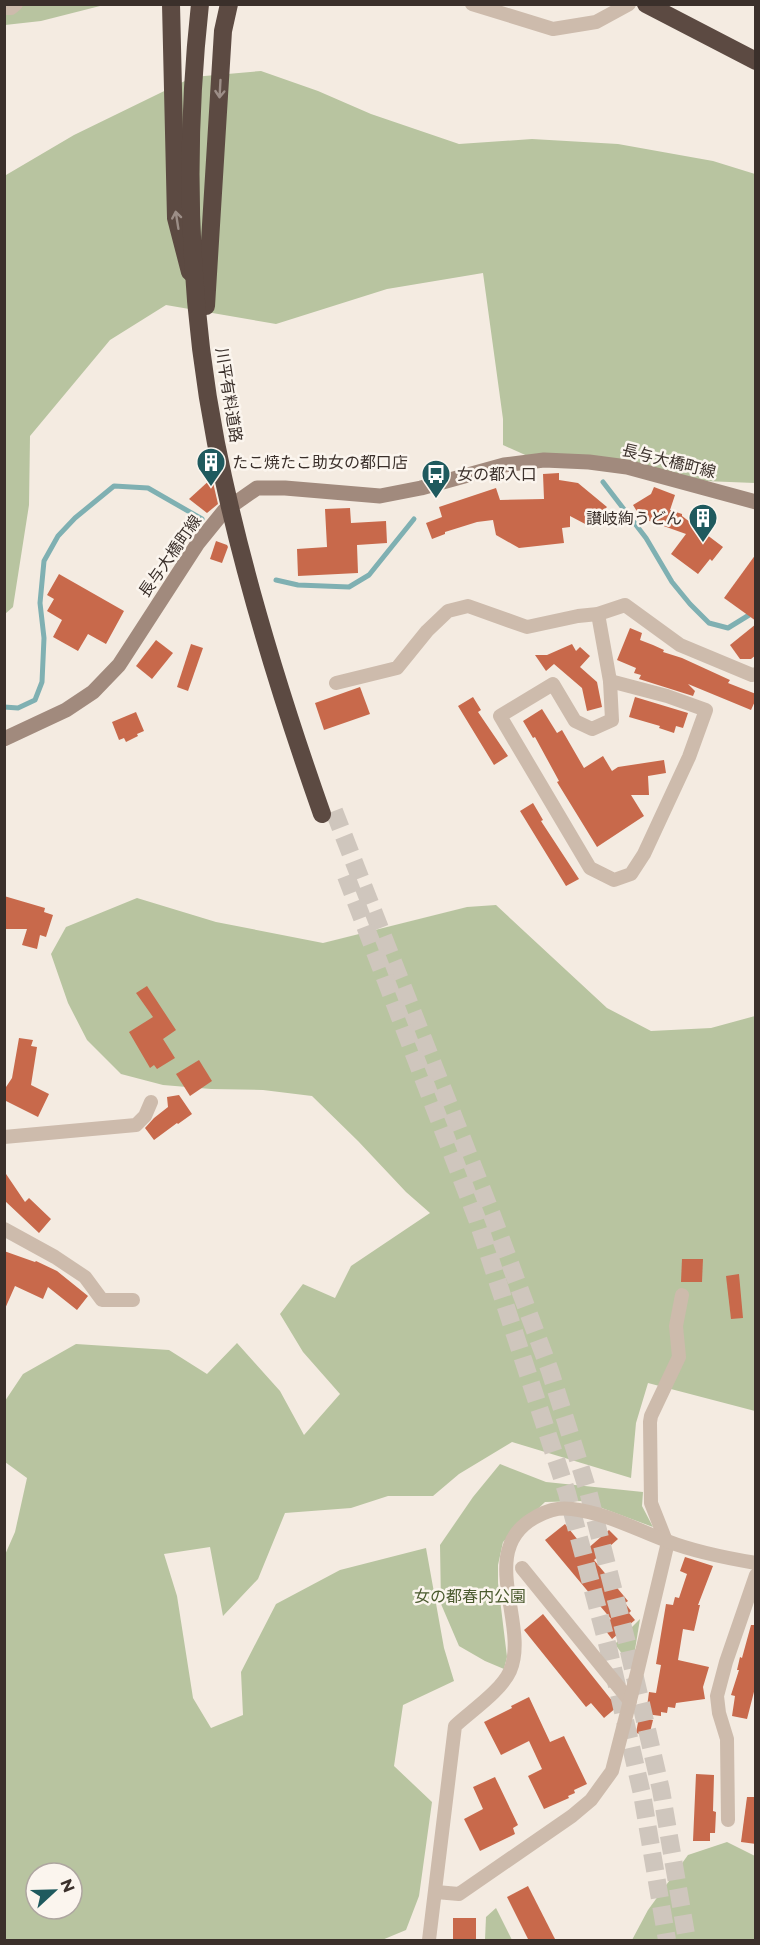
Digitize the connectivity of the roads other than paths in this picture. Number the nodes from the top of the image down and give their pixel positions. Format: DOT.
graph roads {
  1 [pos="16,4"];
  2 [pos="200,4"];
  3 [pos="212,4"];
  4 [pos="229,4"];
  5 [pos="472,4"];
  6 [pos="629,4"];
  7 [pos="646,4"];
  8 [pos="4,8"];
  9 [pos="171,11"];
  10 [pos="756,61"];
  11 [pos="201,301"];
  12 [pos="756,502"];
  13 [pos="598,614"];
  14 [pos="756,674"];
  15 [pos="610,681"];
  16 [pos="336,683"];
  17 [pos="4,739"];
  18 [pos="328,812"];
  19 [pos="151,1102"];
  20 [pos="4,1137"];
  21 [pos="4,1229"];
  22 [pos="682,1295"];
  23 [pos="133,1300"];
  24 [pos="667,1542"];
  25 [pos="756,1563"];
  26 [pos="522,1568"];
  27 [pos="756,1575"];
  28 [pos="630,1701"];
  29 [pos="728,1820"];
  30 [pos="436,1892"];
  31 [pos="429,1941"];
  1 -- 8 [label="street"];
  2 -- 11 [label="highway, 川平有料道路, bridge"];
  3 -- 11 [label="highway, 川平有料道路"];
  4 -- 11 [label="highway, one-way"];
  5 -- 6 [label="street"];
  7 -- 10 [label="highway"];
  11 -- 9 [label="highway, one-way"];
  11 -- 18 [label="highway, 川平有料道路"];
  12 -- 17 [label="main road, 長与大橋町線"];
  13 -- 14 [label="street"];
  13 -- 15 [label="street"];
  13 -- 16 [label="street"];
  15 -- 15 [label="street"];
  19 -- 20 [label="street"];
  21 -- 23 [label="street"];
  22 -- 24 [label="street"];
  24 -- 25 [label="street"];
  24 -- 28 [label="street"];
  24 -- 30 [label="street"];
  26 -- 28 [label="street"];
  27 -- 29 [label="street"];
  28 -- 30 [label="street"];
  30 -- 31 [label="street"];
}
